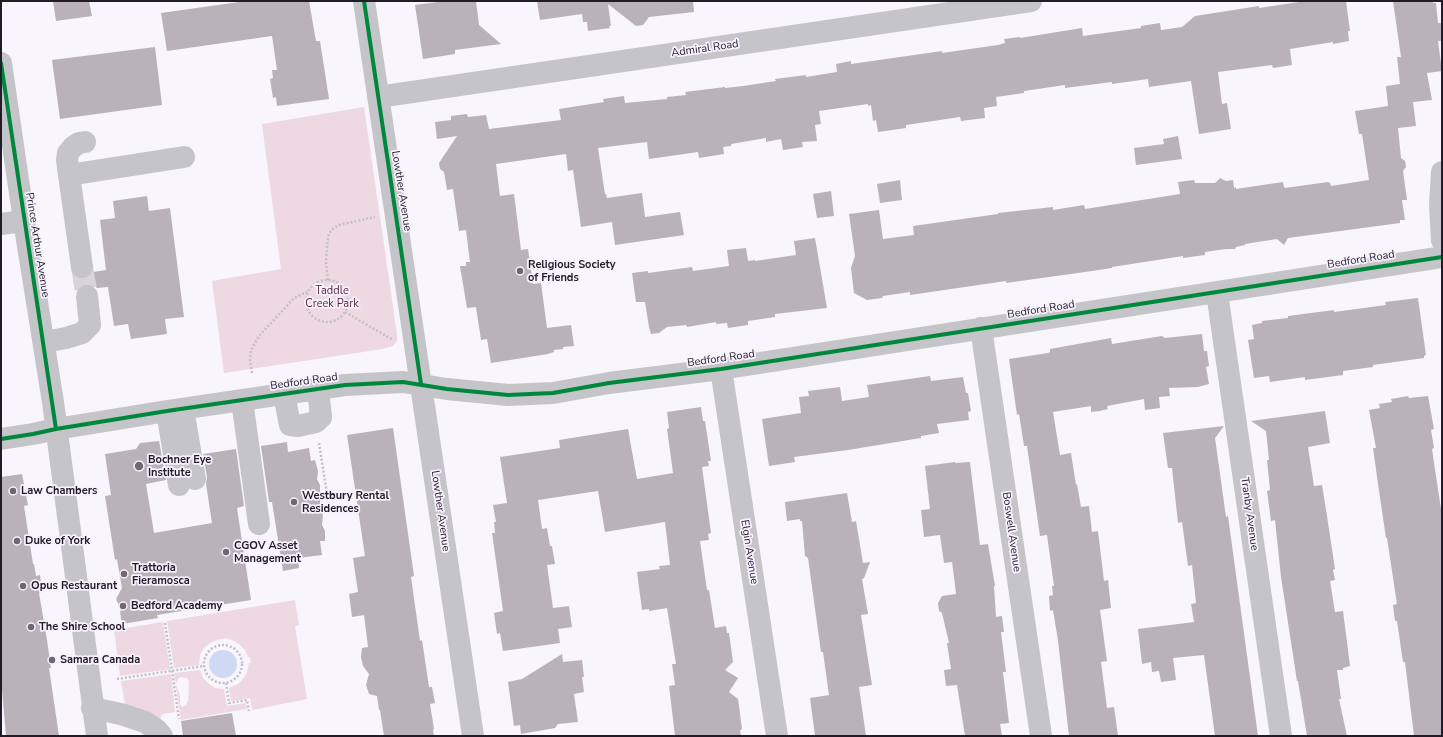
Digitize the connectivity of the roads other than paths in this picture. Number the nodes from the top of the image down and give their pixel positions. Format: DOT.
graph roads {
  1 [pos="364,1"];
  2 [pos="1031,1"];
  3 [pos="1,63"];
  4 [pos="378,97"];
  5 [pos="85,142"];
  6 [pos="184,157"];
  7 [pos="1442,172"];
  8 [pos="69,175"];
  9 [pos="24,221"];
  10 [pos="1,224"];
  11 [pos="1442,240"];
  12 [pos="1442,256"];
  13 [pos="82,267"];
  14 [pos="1217,293"];
  15 [pos="87,296"];
  16 [pos="981,328"];
  17 [pos="44,342"];
  18 [pos="721,369"];
  19 [pos="421,384"];
  20 [pos="318,389"];
  21 [pos="284,394"];
  22 [pos="242,400"];
  23 [pos="175,410"];
  24 [pos="56,429"];
  25 [pos="1,439"];
  26 [pos="187,482"];
  27 [pos="259,524"];
  28 [pos="92,708"];
  29 [pos="97,736"];
  30 [pos="162,736"];
  31 [pos="473,736"];
  32 [pos="777,736"];
  33 [pos="1041,736"];
  34 [pos="1280,736"];
  1 -- 4 [label="street, Lowther Avenue"];
  2 -- 4 [label="street, Admiral Road"];
  3 -- 9 [label="street, Prince Arthur Avenue"];
  4 -- 19 [label="street, Lowther Avenue"];
  5 -- 8 [label="street"];
  6 -- 8 [label="street"];
  7 -- 11 [label="street"];
  8 -- 13 [label="street"];
  9 -- 10 [label="street"];
  9 -- 17 [label="street, Prince Arthur Avenue"];
  12 -- 14 [label="street, Bedford Road"];
  14 -- 16 [label="street, Bedford Road"];
  14 -- 34 [label="street, Tranby Avenue"];
  15 -- 17 [label="street"];
  16 -- 18 [label="street, Bedford Road"];
  16 -- 33 [label="street, Boswell Avenue"];
  17 -- 24 [label="street, Prince Arthur Avenue"];
  18 -- 19 [label="street, Bedford Road"];
  18 -- 32 [label="street, Elgin Avenue"];
  19 -- 20 [label="street, Bedford Road"];
  19 -- 31 [label="street, Lowther Avenue"];
  20 -- 21 [label="street, Bedford Road"];
  20 -- 21 [label="street"];
  21 -- 22 [label="street, Bedford Road"];
  22 -- 23 [label="street, Bedford Road"];
  22 -- 27 [label="street"];
  23 -- 24 [label="street, Bedford Road"];
  23 -- 26 [label="street"];
  24 -- 25 [label="street, Bedford Road"];
  24 -- 28 [label="street, Prince Arthur Avenue"];
  28 -- 29 [label="street, Prince Arthur Avenue"];
  28 -- 30 [label="street"];
}
